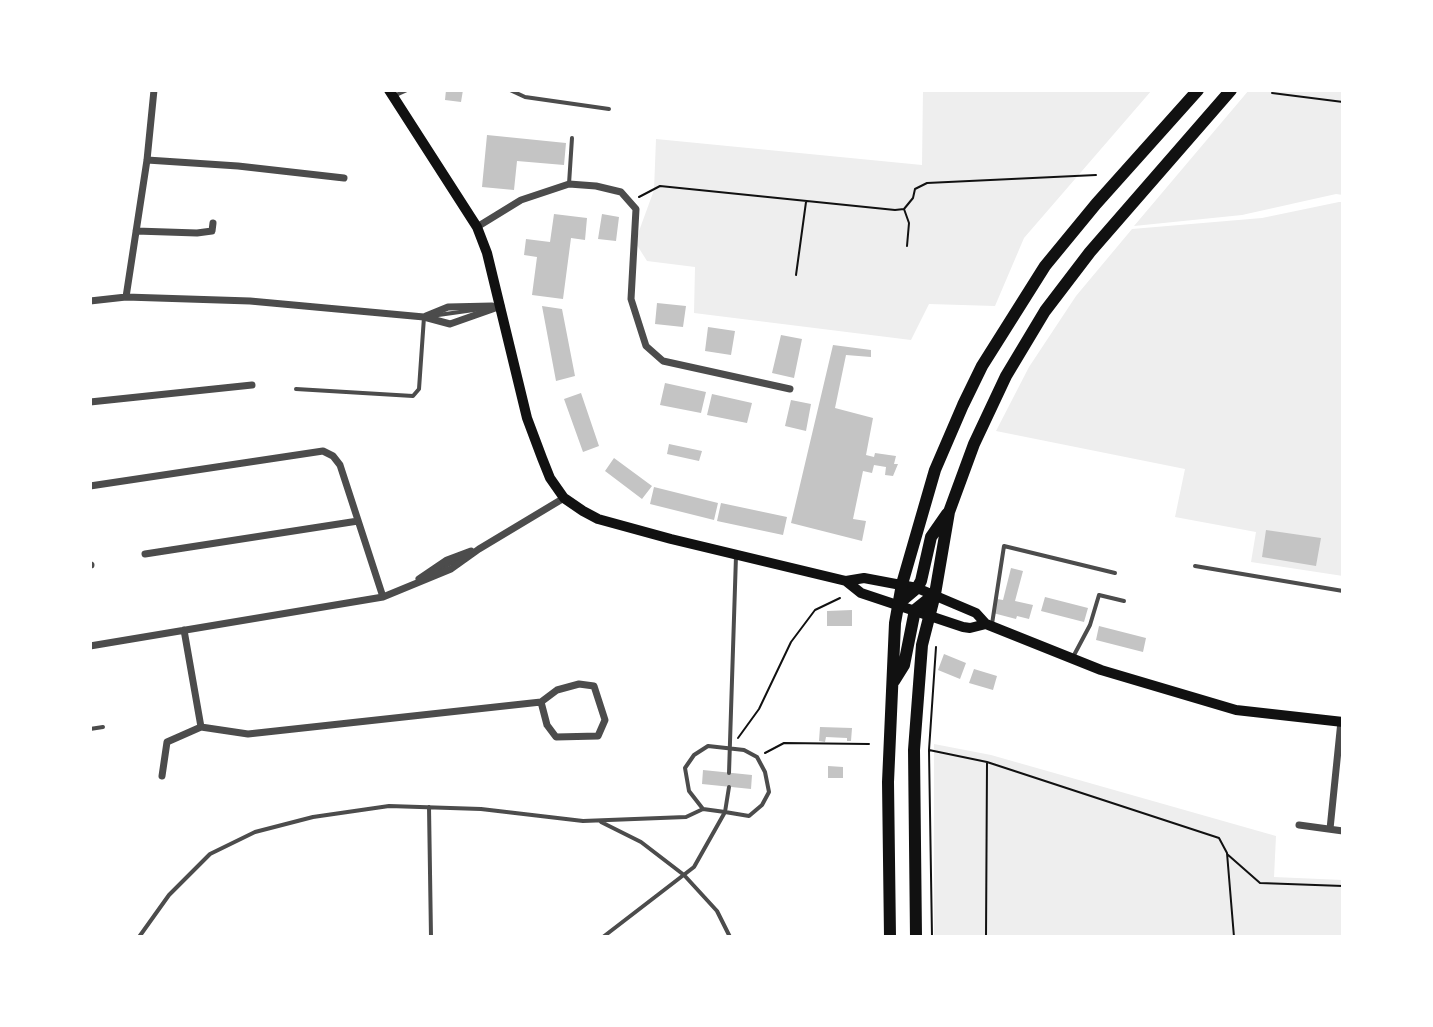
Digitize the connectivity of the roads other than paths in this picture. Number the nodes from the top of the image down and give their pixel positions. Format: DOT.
graph roads {
  1 [pos="154,90"];
  2 [pos="407,90"];
  3 [pos="510,90"];
  4 [pos="1198,90"];
  5 [pos="1231,90"];
  6 [pos="391,93"];
  7 [pos="609,109"];
  8 [pos="572,138"];
  9 [pos="147,160"];
  10 [pos="344,178"];
  11 [pos="569,184"];
  12 [pos="213,223"];
  13 [pos="477,227"];
  14 [pos="136,231"];
  15 [pos="126,297"];
  16 [pos="90,301"];
  17 [pos="501,306"];
  18 [pos="424,317"];
  19 [pos="252,385"];
  20 [pos="296,389"];
  21 [pos="790,389"];
  22 [pos="90,402"];
  23 [pos="90,486"];
  24 [pos="564,498"];
  25 [pos="949,512"];
  26 [pos="358,521"];
  27 [pos="145,554"];
  28 [pos="736,556"];
  29 [pos="1195,566"];
  30 [pos="1115,573"];
  31 [pos="846,581"];
  32 [pos="902,584"];
  33 [pos="917,588"];
  34 [pos="1343,591"];
  35 [pos="935,594"];
  36 [pos="383,597"];
  37 [pos="1124,601"];
  38 [pos="898,604"];
  39 [pos="915,610"];
  40 [pos="929,614"];
  41 [pos="988,625"];
  42 [pos="184,630"];
  43 [pos="90,646"];
  44 [pos="1072,659"];
  45 [pos="894,681"];
  46 [pos="541,702"];
  47 [pos="1342,722"];
  48 [pos="103,727"];
  49 [pos="201,727"];
  50 [pos="90,729"];
  51 [pos="731,749"];
  52 [pos="729,773"];
  53 [pos="162,776"];
  54 [pos="729,787"];
  55 [pos="429,807"];
  56 [pos="703,809"];
  57 [pos="725,812"];
  58 [pos="599,820"];
  59 [pos="1299,825"];
  60 [pos="1330,829"];
  61 [pos="1343,831"];
  62 [pos="684,875"];
  63 [pos="916,909"];
  64 [pos="889,910"];
  65 [pos="139,937"];
  66 [pos="431,937"];
  67 [pos="603,937"];
  68 [pos="730,937"];
  69 [pos="890,937"];
  70 [pos="916,937"];
  1 -- 9 [label="street"];
  2 -- 6 [label="lane"];
  3 -- 7 [label="lane"];
  4 -- 32 [label="highway"];
  5 -- 25 [label="highway"];
  6 -- 13 [label="main road"];
  8 -- 11 [label="lane"];
  9 -- 10 [label="street"];
  9 -- 14 [label="street"];
  11 -- 13 [label="street"];
  11 -- 21 [label="street"];
  12 -- 14 [label="street"];
  13 -- 17 [label="main road"];
  14 -- 15 [label="street"];
  15 -- 16 [label="street"];
  15 -- 18 [label="street"];
  17 -- 18 [label="street"];
  17 -- 18 [label="street"];
  17 -- 24 [label="main road"];
  18 -- 20 [label="lane"];
  19 -- 22 [label="street"];
  23 -- 26 [label="street"];
  24 -- 28 [label="main road"];
  24 -- 36 [label="street"];
  25 -- 33 [label="highway"];
  25 -- 35 [label="highway"];
  26 -- 27 [label="street"];
  26 -- 36 [label="street"];
  28 -- 31 [label="main road"];
  28 -- 51 [label="lane"];
  29 -- 34 [label="lane"];
  30 -- 41 [label="lane"];
  31 -- 32 [label="main road"];
  31 -- 38 [label="main road"];
  32 -- 33 [label="main road"];
  32 -- 38 [label="highway"];
  33 -- 35 [label="main road"];
  33 -- 38 [label="highway"];
  35 -- 39 [label="highway"];
  35 -- 40 [label="highway"];
  35 -- 41 [label="main road"];
  36 -- 42 [label="street"];
  37 -- 44 [label="lane"];
  38 -- 39 [label="main road"];
  38 -- 45 [label="highway"];
  39 -- 40 [label="main road"];
  39 -- 45 [label="highway"];
  40 -- 41 [label="main road"];
  40 -- 63 [label="highway"];
  41 -- 44 [label="main road"];
  42 -- 43 [label="street"];
  42 -- 49 [label="street"];
  44 -- 47 [label="main road"];
  45 -- 64 [label="highway"];
  46 -- 46 [label="street"];
  46 -- 49 [label="street"];
  47 -- 60 [label="street"];
  48 -- 50 [label="lane"];
  49 -- 53 [label="street"];
  51 -- 52 [label="lane"];
  51 -- 56 [label="lane"];
  51 -- 57 [label="lane"];
  54 -- 57 [label="lane"];
  55 -- 58 [label="lane"];
  55 -- 65 [label="lane"];
  55 -- 66 [label="lane"];
  56 -- 57 [label="lane"];
  56 -- 58 [label="lane"];
  57 -- 62 [label="lane"];
  58 -- 62 [label="lane"];
  59 -- 60 [label="street"];
  60 -- 61 [label="street"];
  62 -- 67 [label="lane"];
  62 -- 68 [label="lane"];
  63 -- 64 [label="highway"];
  63 -- 70 [label="highway"];
  64 -- 69 [label="highway"];
}
